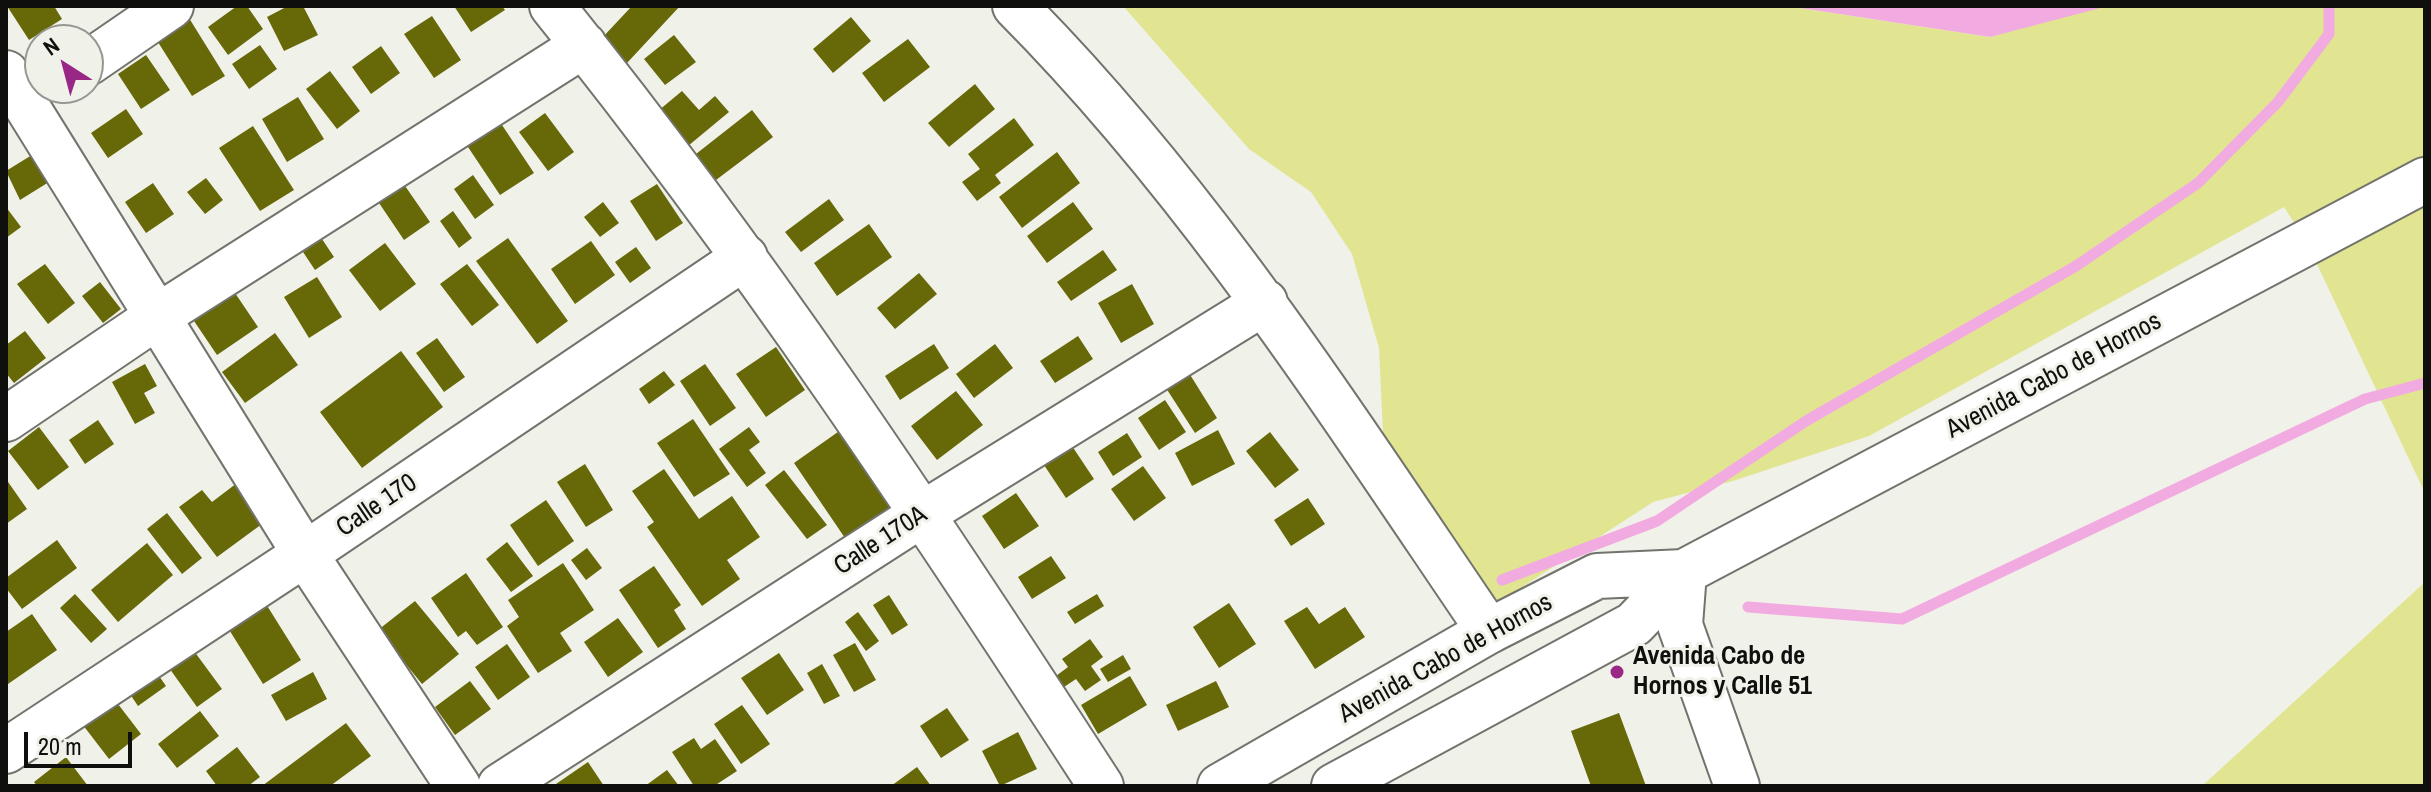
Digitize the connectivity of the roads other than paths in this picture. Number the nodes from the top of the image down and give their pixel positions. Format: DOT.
graph roads {
  1 [pos="171,6"];
  2 [pos="552,6"];
  3 [pos="1015,6"];
  4 [pos="584,45"];
  5 [pos="104,52"];
  6 [pos="22,97"];
  7 [pos="2425,180"];
  8 [pos="745,257"];
  9 [pos="1265,302"];
  10 [pos="155,318"];
  11 [pos="6,419"];
  12 [pos="924,513"];
  13 [pos="305,554"];
  14 [pos="1684,572"];
  15 [pos="1489,631"];
  16 [pos="6,751"];
  17 [pos="1380,774"];
  18 [pos="458,786"];
  19 [pos="500,786"];
  20 [pos="1101,786"];
  21 [pos="1220,786"];
  22 [pos="1334,786"];
  23 [pos="1737,786"];
  1 -- 5 [label="street"];
  2 -- 4 [label="street"];
  3 -- 9 [label="street"];
  4 -- 8 [label="street"];
  4 -- 10 [label="street"];
  6 -- 10 [label="street"];
  7 -- 14 [label="street, Avenida Cabo de Hornos"];
  8 -- 12 [label="street"];
  8 -- 13 [label="street, Calle 170"];
  9 -- 12 [label="street, Calle 170A"];
  9 -- 15 [label="street"];
  10 -- 11 [label="street"];
  10 -- 13 [label="street"];
  12 -- 19 [label="street, Calle 170A"];
  12 -- 20 [label="street"];
  13 -- 16 [label="street, Calle 170"];
  13 -- 18 [label="street"];
  14 -- 15 [label="street, Avenida Cabo de Hornos"];
  14 -- 17 [label="street, Avenida Cabo de Hornos"];
  14 -- 23 [label="street"];
  15 -- 21 [label="street, Avenida Cabo de Hornos"];
  17 -- 22 [label="street, Avenida Cabo de Hornos"];
}
